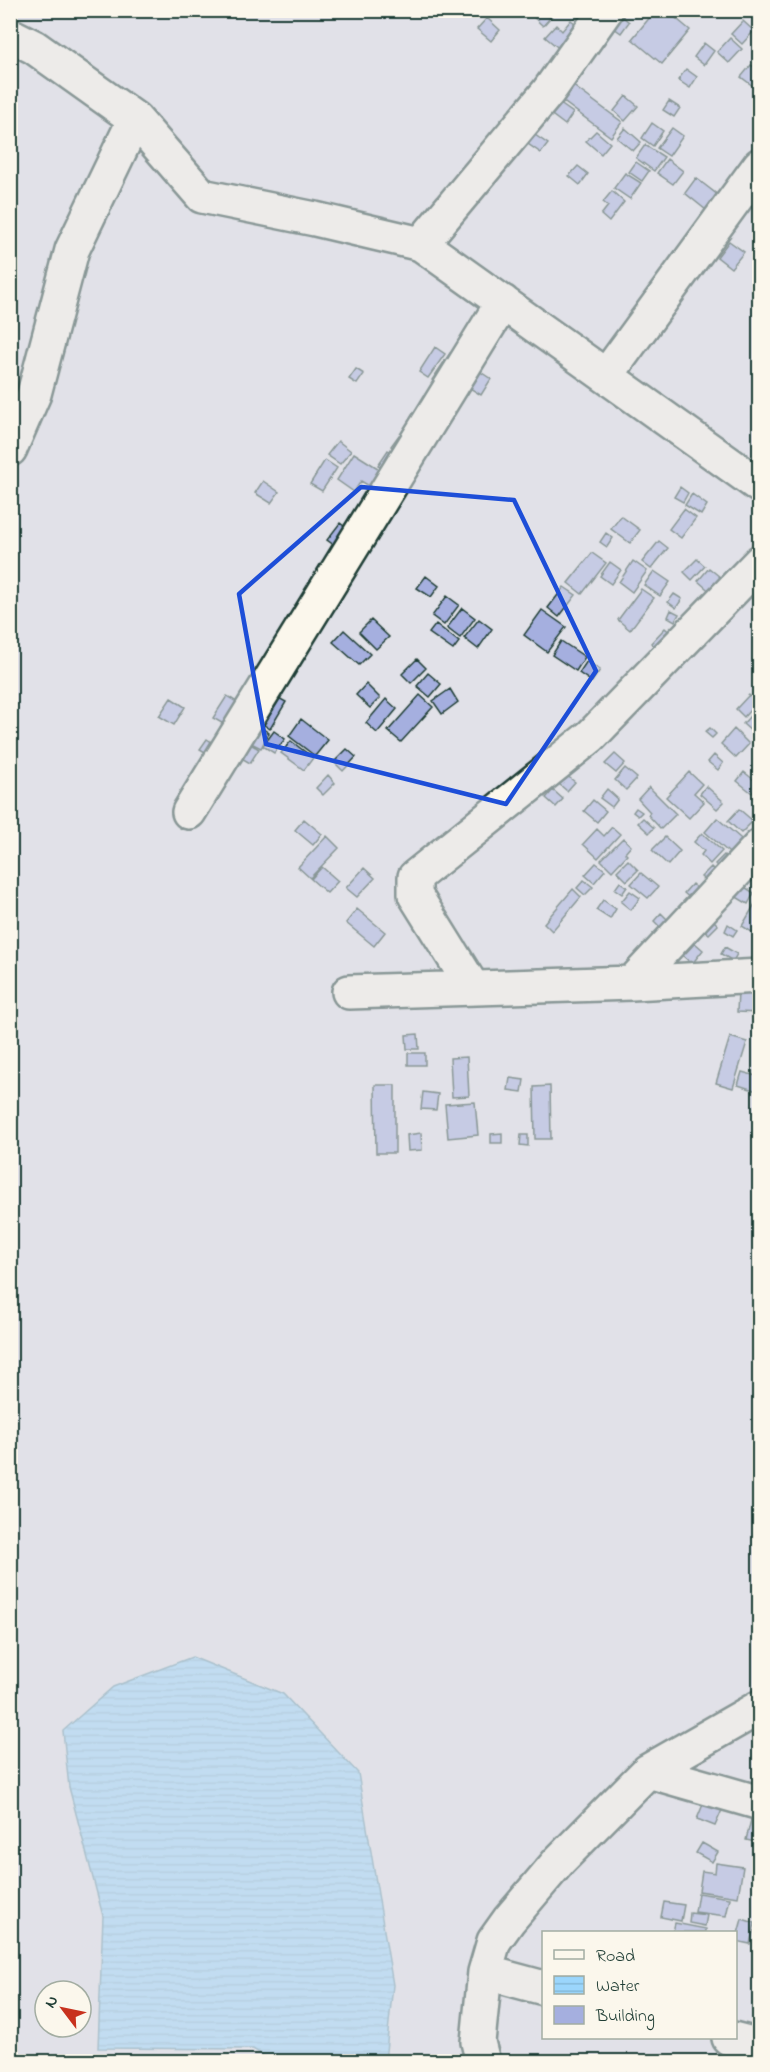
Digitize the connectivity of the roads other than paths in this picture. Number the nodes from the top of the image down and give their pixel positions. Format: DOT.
graph roads {
  1 [pos="606,10"];
  2 [pos="10,35"];
  3 [pos="135,119"];
  4 [pos="759,165"];
  5 [pos="421,244"];
  6 [pos="503,302"];
  7 [pos="606,375"];
  8 [pos="10,449"];
  9 [pos="759,486"];
  10 [pos="759,562"];
  11 [pos="189,812"];
  12 [pos="759,846"];
  13 [pos="759,976"];
  14 [pos="632,983"];
  15 [pos="473,988"];
  16 [pos="349,992"];
  17 [pos="759,1707"];
  18 [pos="648,1771"];
  19 [pos="759,1803"];
  20 [pos="485,1972"];
  21 [pos="542,1988"];
  22 [pos="736,2039"];
  23 [pos="759,2046"];
  24 [pos="483,2061"];
  1 -- 5 [label="street"];
  2 -- 3 [label="street"];
  3 -- 5 [label="street"];
  3 -- 8 [label="street"];
  4 -- 7 [label="street"];
  5 -- 6 [label="street"];
  6 -- 7 [label="street"];
  6 -- 11 [label="street"];
  7 -- 9 [label="street"];
  10 -- 15 [label="street"];
  12 -- 14 [label="street"];
  13 -- 14 [label="street"];
  14 -- 15 [label="street"];
  15 -- 16 [label="street"];
  17 -- 18 [label="street"];
  18 -- 19 [label="street"];
  18 -- 20 [label="street"];
  20 -- 21 [label="street"];
  20 -- 24 [label="street"];
  22 -- 23 [label="street"];
}
